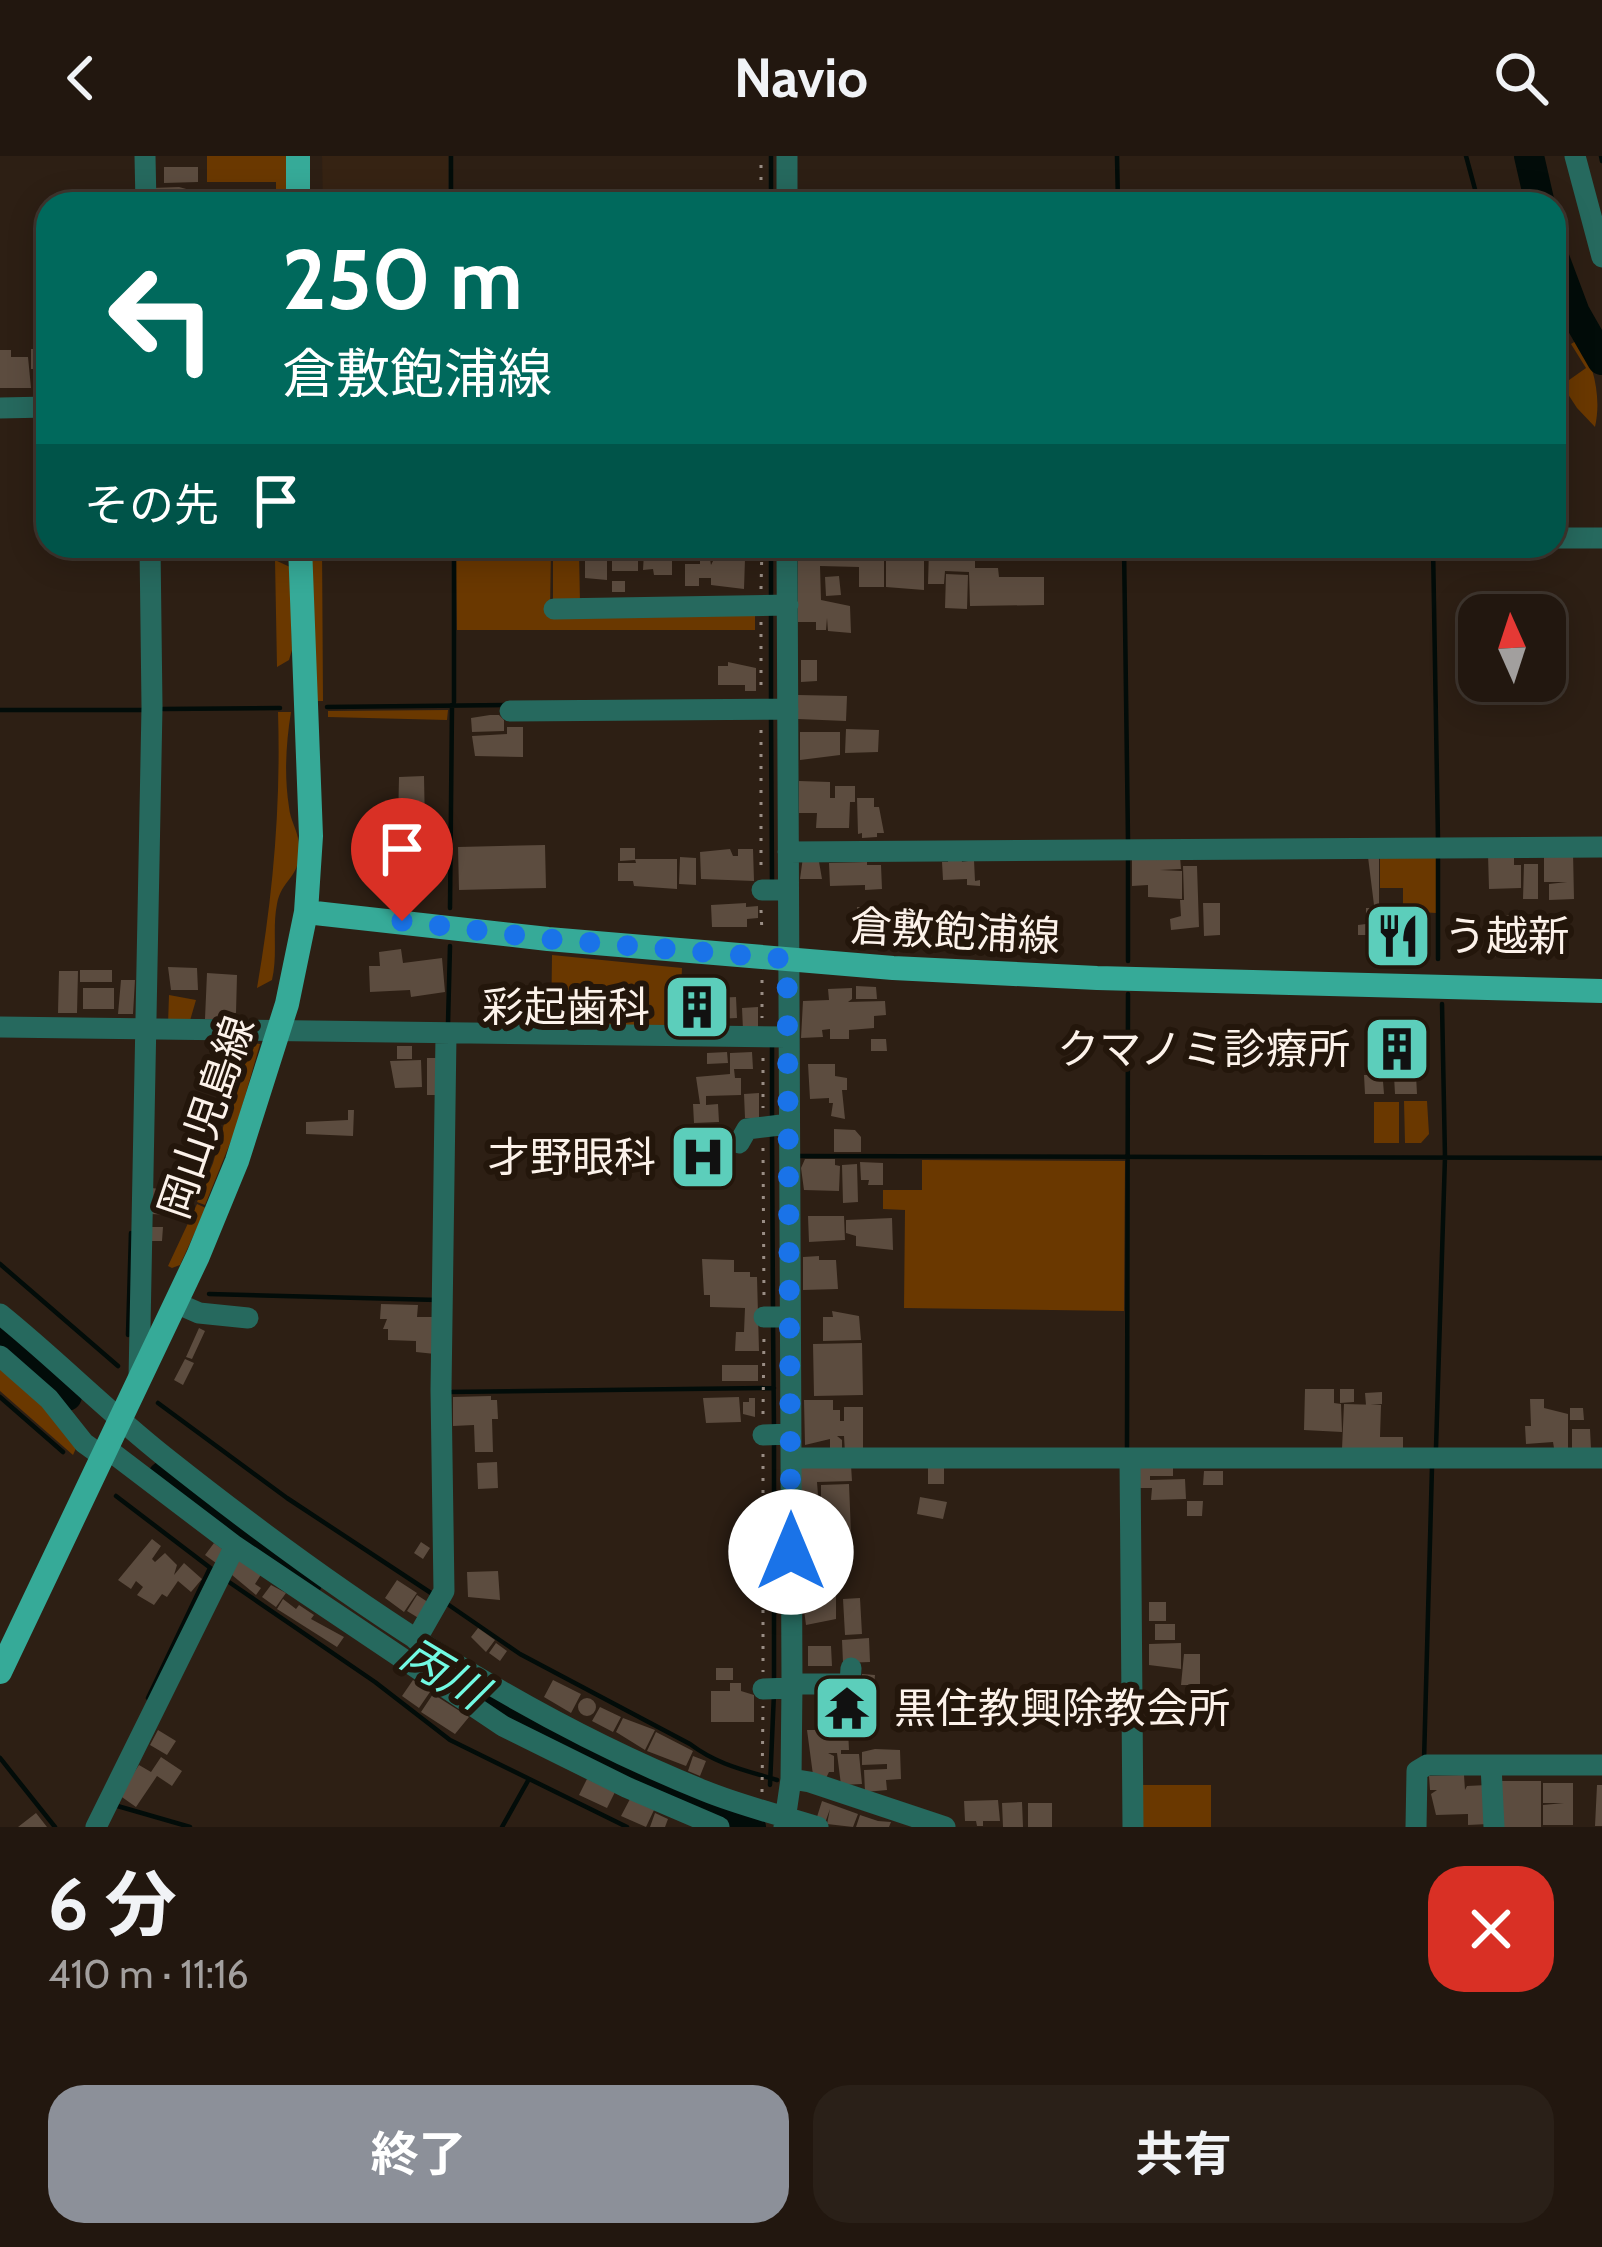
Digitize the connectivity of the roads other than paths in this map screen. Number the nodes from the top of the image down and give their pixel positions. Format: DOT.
graph roads {
  1 [pos="145,156"];
  2 [pos="298,156"];
  3 [pos="787,156"];
  4 [pos="1575,156"];
  5 [pos="146,192"];
  6 [pos="298,192"];
  7 [pos="787,192"];
  8 [pos="1602,257"];
  9 [pos="36,407"];
  10 [pos="0,408"];
  11 [pos="1566,538"];
  12 [pos="1602,538"];
  13 [pos="150,558"];
  14 [pos="300,558"];
  15 [pos="785,558"];
  16 [pos="776,606"];
  17 [pos="554,609"];
  18 [pos="773,709"];
  19 [pos="509,711"];
  20 [pos="1602,847"];
  21 [pos="788,852"];
  22 [pos="306,912"];
  23 [pos="787,959"];
  24 [pos="1602,991"];
  25 [pos="0,1028"];
  26 [pos="279,1030"];
  27 [pos="446,1035"];
  28 [pos="146,1036"];
  29 [pos="771,1039"];
  30 [pos="775,1124"];
  31 [pos="740,1143"];
  32 [pos="176,1303"];
  33 [pos="0,1314"];
  34 [pos="248,1318"];
  35 [pos="0,1356"];
  36 [pos="139,1380"];
  37 [pos="120,1420"];
  38 [pos="779,1439"];
  39 [pos="104,1452"];
  40 [pos="1602,1458"];
  41 [pos="1130,1461"];
  42 [pos="236,1546"];
  43 [pos="416,1640"];
  44 [pos="851,1668"];
  45 [pos="0,1672"];
  46 [pos="779,1688"];
  47 [pos="1602,1766"];
  48 [pos="1491,1770"];
  49 [pos="791,1779"];
  50 [pos="785,1822"];
  51 [pos="96,1827"];
  52 [pos="719,1827"];
  53 [pos="818,1827"];
  54 [pos="945,1827"];
  55 [pos="1133,1827"];
  56 [pos="1416,1827"];
  57 [pos="1494,1827"];
  1 -- 5 [label="street"];
  2 -- 6 [label="main road"];
  3 -- 7 [label="street"];
  4 -- 8 [label="street"];
  9 -- 10 [label="street"];
  11 -- 12 [label="street"];
  13 -- 28 [label="street"];
  14 -- 22 [label="main road, 岡山児島線"];
  15 -- 16 [label="street"];
  16 -- 17 [label="street"];
  16 -- 18 [label="street"];
  18 -- 19 [label="street"];
  18 -- 21 [label="street"];
  20 -- 21 [label="street"];
  21 -- 23 [label="street"];
  22 -- 23 [label="main road, 倉敷飽浦線"];
  22 -- 26 [label="main road, 岡山児島線"];
  23 -- 24 [label="main road, 倉敷飽浦線"];
  23 -- 29 [label="street"];
  25 -- 28 [label="street"];
  26 -- 27 [label="street"];
  26 -- 28 [label="street"];
  26 -- 32 [label="main road, 岡山児島線"];
  27 -- 29 [label="street"];
  27 -- 43 [label="street"];
  28 -- 36 [label="street"];
  29 -- 30 [label="street"];
  30 -- 31 [label="street"];
  30 -- 38 [label="street"];
  32 -- 34 [label="street"];
  32 -- 36 [label="main road, 岡山児島線"];
  33 -- 37 [label="street"];
  35 -- 39 [label="street"];
  36 -- 37 [label="main road, 岡山児島線"];
  37 -- 39 [label="main road, 岡山児島線"];
  37 -- 43 [label="street"];
  38 -- 41 [label="street"];
  38 -- 46 [label="street"];
  39 -- 42 [label="street"];
  39 -- 45 [label="main road, 岡山児島線"];
  40 -- 41 [label="street"];
  41 -- 55 [label="street"];
  42 -- 51 [label="street"];
  42 -- 52 [label="street"];
  43 -- 50 [label="street"];
  44 -- 46 [label="street"];
  46 -- 49 [label="street"];
  47 -- 48 [label="street"];
  48 -- 56 [label="street"];
  48 -- 57 [label="street"];
  49 -- 50 [label="street"];
  49 -- 54 [label="street"];
  50 -- 53 [label="street"];
}
